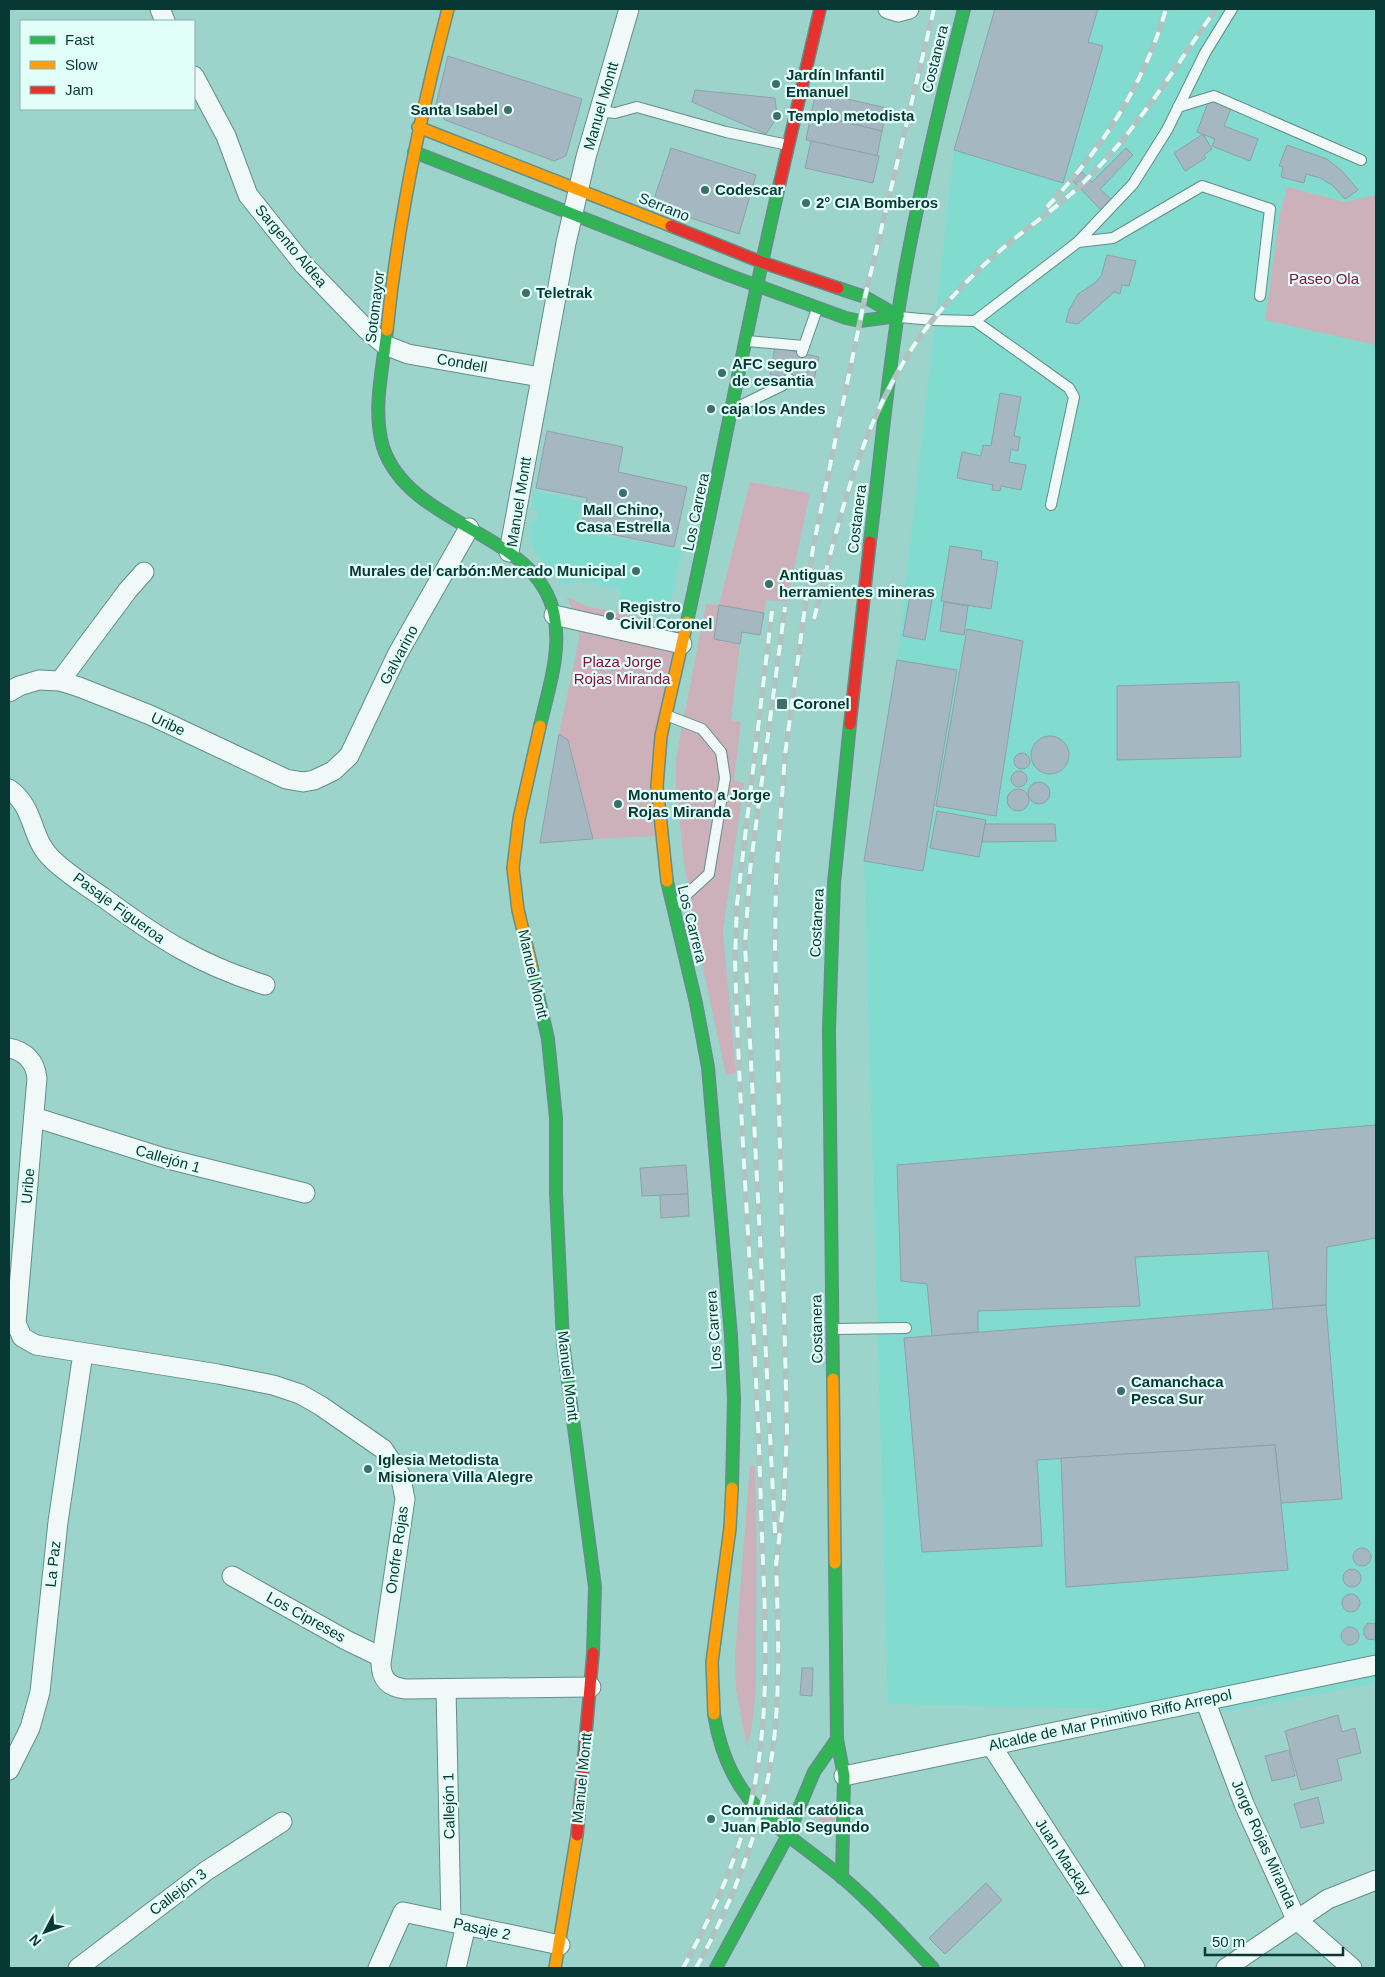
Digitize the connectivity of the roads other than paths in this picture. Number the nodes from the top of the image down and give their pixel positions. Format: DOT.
graph roads {
  1 [pos="448,9"];
  2 [pos="629,9"];
  3 [pos="820,9"];
  4 [pos="888,9"];
  5 [pos="909,9"];
  6 [pos="964,9"];
  7 [pos="1232,9"];
  8 [pos="195,78"];
  9 [pos="1178,107"];
  10 [pos="599,111"];
  11 [pos="418,127"];
  12 [pos="789,145"];
  13 [pos="414,152"];
  14 [pos="1361,160"];
  15 [pos="578,189"];
  16 [pos="572,215"];
  17 [pos="1078,242"];
  18 [pos="762,262"];
  19 [pos="756,286"];
  20 [pos="1260,296"];
  21 [pos="817,307"];
  22 [pos="898,316"];
  23 [pos="975,321"];
  24 [pos="747,340"];
  25 [pos="385,345"];
  26 [pos="540,377"];
  27 [pos="789,378"];
  28 [pos="732,410"];
  29 [pos="1052,505"];
  30 [pos="469,528"];
  31 [pos="509,552"];
  32 [pos="144,572"];
  33 [pos="554,615"];
  34 [pos="682,644"];
  35 [pos="60,681"];
  36 [pos="9,692"];
  37 [pos="666,715"];
  38 [pos="324,776"];
  39 [pos="9,789"];
  40 [pos="672,907"];
  41 [pos="265,985"];
  42 [pos="9,1048"];
  43 [pos="34,1117"];
  44 [pos="305,1193"];
  45 [pos="906,1328"];
  46 [pos="832,1329"];
  47 [pos="22,1337"];
  48 [pos="83,1353"];
  49 [pos="232,1576"];
  50 [pos="382,1657"];
  51 [pos="1376,1665"];
  52 [pos="591,1688"];
  53 [pos="446,1689"];
  54 [pos="1206,1700"];
  55 [pos="837,1739"];
  56 [pos="991,1745"];
  57 [pos="10,1764"];
  58 [pos="844,1776"];
  59 [pos="282,1822"];
  60 [pos="787,1836"];
  61 [pos="842,1878"];
  62 [pos="1376,1880"];
  63 [pos="1296,1919"];
  64 [pos="459,1924"];
  65 [pos="560,1946"];
  66 [pos="717,1967"];
  67 [pos="78,1968"];
  68 [pos="378,1968"];
  69 [pos="456,1968"];
  70 [pos="555,1968"];
  71 [pos="934,1968"];
  72 [pos="1134,1968"];
  73 [pos="1226,1968"];
  74 [pos="1352,1968"];
  1 -- 11 [label="main road, Sotomayor"];
  2 -- 10 [label="street, Manuel Montt"];
  3 -- 12 [label="main road, Los Carrera"];
  4 -- 5 [label="street"];
  6 -- 22 [label="main road, Costanera"];
  7 -- 9 [label="lane"];
  8 -- 25 [label="street, Sargento Aldea"];
  9 -- 14 [label="lane"];
  9 -- 17 [label="lane"];
  10 -- 12 [label="lane"];
  10 -- 15 [label="street, Manuel Montt"];
  11 -- 13 [label="main road, Sotomayor"];
  11 -- 15 [label="main road, Serrano"];
  12 -- 18 [label="main road, Los Carrera"];
  13 -- 16 [label="main road, Serrano"];
  13 -- 25 [label="main road, Sotomayor"];
  15 -- 16 [label="street, Manuel Montt"];
  15 -- 18 [label="main road, Serrano"];
  16 -- 19 [label="main road, Serrano"];
  16 -- 26 [label="street, Manuel Montt"];
  17 -- 20 [label="lane"];
  17 -- 23 [label="lane"];
  18 -- 19 [label="main road, Los Carrera"];
  18 -- 22 [label="main road, Serrano"];
  19 -- 21 [label="main road, Serrano"];
  19 -- 24 [label="main road, Los Carrera"];
  21 -- 22 [label="main road, Serrano"];
  21 -- 24 [label="lane"];
  22 -- 23 [label="lane, Serrano"];
  22 -- 46 [label="main road, Costanera"];
  23 -- 29 [label="lane"];
  24 -- 28 [label="main road, Los Carrera"];
  25 -- 26 [label="street, Condell"];
  25 -- 30 [label="main road, Sotomayor"];
  26 -- 31 [label="street, Manuel Montt"];
  27 -- 28 [label="lane"];
  28 -- 34 [label="main road, Los Carrera"];
  30 -- 31 [label="main road, Sotomayor"];
  30 -- 38 [label="street, Galvarino"];
  31 -- 33 [label="main road, Manuel Montt"];
  32 -- 35 [label="street"];
  33 -- 34 [label="street"];
  33 -- 52 [label="main road, Manuel Montt"];
  34 -- 37 [label="main road, Los Carrera"];
  35 -- 36 [label="street, Uribe"];
  35 -- 38 [label="street, Uribe"];
  37 -- 40 [label="main road, Los Carrera"];
  37 -- 40 [label="lane"];
  39 -- 41 [label="street, Pasaje Figueroa"];
  40 -- 60 [label="main road, Los Carrera"];
  42 -- 43 [label="street, Uribe"];
  43 -- 44 [label="street, Callejón 1"];
  43 -- 47 [label="street, Uribe"];
  45 -- 46 [label="lane"];
  46 -- 55 [label="main road, Costanera"];
  47 -- 48 [label="street, Onofre Rojas"];
  48 -- 50 [label="street, Onofre Rojas"];
  48 -- 57 [label="street, La Paz"];
  49 -- 50 [label="street, Los Cipreses"];
  50 -- 53 [label="street, Onofre Rojas"];
  51 -- 54 [label="street, Alcalde de Mar Primitivo Riffo Arrepol"];
  52 -- 53 [label="street, Onofre Rojas"];
  52 -- 65 [label="main road, Manuel Montt"];
  53 -- 64 [label="street, Callejón 1"];
  54 -- 56 [label="street, Alcalde de Mar Primitivo Riffo Arrepol"];
  54 -- 63 [label="street, Jorge Rojas Miranda"];
  55 -- 58 [label="main road, Costanera"];
  55 -- 60 [label="main road"];
  56 -- 58 [label="street, Alcalde de Mar Primitivo Riffo Arrepol"];
  56 -- 72 [label="street, Juan Mackay"];
  58 -- 61 [label="main road, Costanera"];
  59 -- 67 [label="street, Callejón 3"];
  60 -- 61 [label="main road, Los Carrera"];
  60 -- 66 [label="main road"];
  61 -- 71 [label="main road, Los Carrera"];
  62 -- 63 [label="street"];
  63 -- 73 [label="street"];
  63 -- 74 [label="street, Jorge Rojas Miranda"];
  64 -- 65 [label="street, Pasaje 2"];
  64 -- 68 [label="street, Pasaje 2"];
  64 -- 69 [label="street, Callejón 1"];
  65 -- 70 [label="main road, Manuel Montt"];
}
